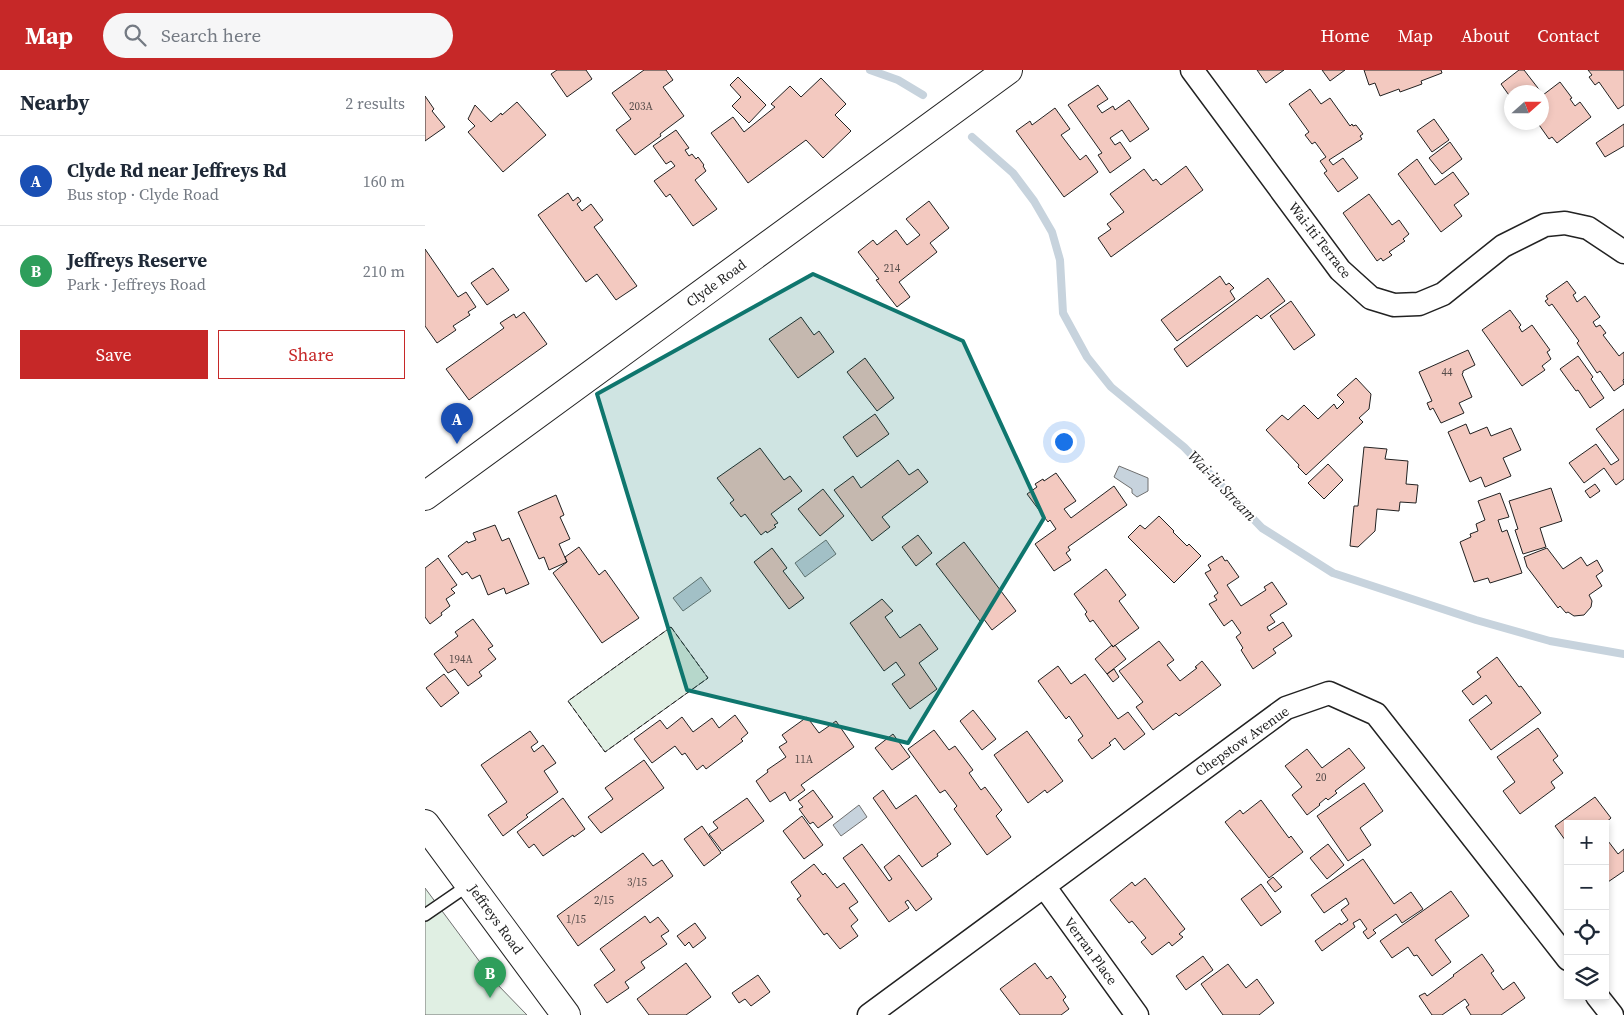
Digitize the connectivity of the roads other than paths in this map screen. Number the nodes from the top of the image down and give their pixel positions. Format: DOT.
graph roads {
  1 [pos="1008,70"];
  2 [pos="1192,70"];
  3 [pos="1624,252"];
  4 [pos="425,496"];
  5 [pos="425,824"];
  6 [pos="470,884"];
  7 [pos="1044,886"];
  8 [pos="425,915"];
  9 [pos="1565,955"];
  10 [pos="1600,1000"];
  11 [pos="566,1015"];
  12 [pos="869,1015"];
  13 [pos="1137,1015"];
  14 [pos="1612,1015"];
  1 -- 4 [label="street, Clyde Road"];
  2 -- 3 [label="street, Wai-Iti Terrace"];
  5 -- 6 [label="street, Jeffreys Road"];
  6 -- 8 [label="lane"];
  6 -- 11 [label="street, Jeffreys Road"];
  7 -- 9 [label="street, Chepstow Avenue"];
  7 -- 12 [label="street, Chepstow Avenue"];
  7 -- 13 [label="street, Verran Place"];
  10 -- 14 [label="street"];
}
